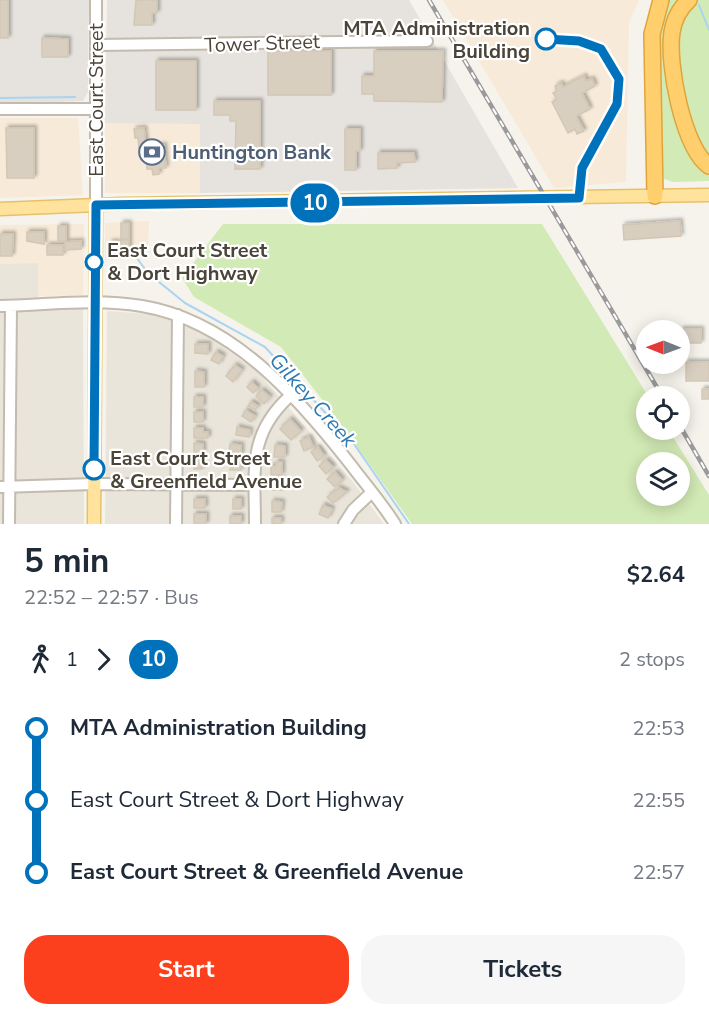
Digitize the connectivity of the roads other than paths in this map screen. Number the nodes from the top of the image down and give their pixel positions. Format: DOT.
graph roads {
  1 [pos="96,0"];
  2 [pos="661,0"];
  3 [pos="689,0"];
  4 [pos="428,40"];
  5 [pos="96,45"];
  6 [pos="95,109"];
  7 [pos="0,110"];
  8 [pos="709,166"];
  9 [pos="709,195"];
  10 [pos="656,196"];
  11 [pos="96,205"];
  12 [pos="0,208"];
  13 [pos="94,304"];
  14 [pos="5,306"];
  15 [pos="178,315"];
  16 [pos="291,395"];
  17 [pos="94,484"];
  18 [pos="176,484"];
  19 [pos="255,485"];
  20 [pos="5,487"];
  21 [pos="372,492"];
  22 [pos="9,524"];
  23 [pos="94,524"];
  24 [pos="176,524"];
  25 [pos="255,524"];
  26 [pos="344,524"];
  27 [pos="395,524"];
  1 -- 5 [label="street, East Court Street"];
  2 -- 10 [label="highway"];
  3 -- 8 [label="highway"];
  4 -- 5 [label="street, Tower Street"];
  5 -- 6 [label="street, East Court Street"];
  6 -- 7 [label="street"];
  6 -- 11 [label="street, East Court Street"];
  9 -- 10 [label="main road"];
  10 -- 11 [label="main road"];
  11 -- 12 [label="main road"];
  11 -- 13 [label="main road, East Court Street"];
  13 -- 14 [label="street"];
  13 -- 15 [label="street"];
  13 -- 17 [label="main road, East Court Street"];
  14 -- 20 [label="street"];
  15 -- 16 [label="street"];
  15 -- 18 [label="street"];
  16 -- 19 [label="street"];
  16 -- 21 [label="street"];
  17 -- 18 [label="street"];
  17 -- 20 [label="street"];
  17 -- 23 [label="main road, East Court Street"];
  18 -- 19 [label="street"];
  18 -- 24 [label="street"];
  19 -- 25 [label="street"];
  20 -- 22 [label="street"];
  21 -- 26 [label="street"];
  21 -- 27 [label="street"];
}
